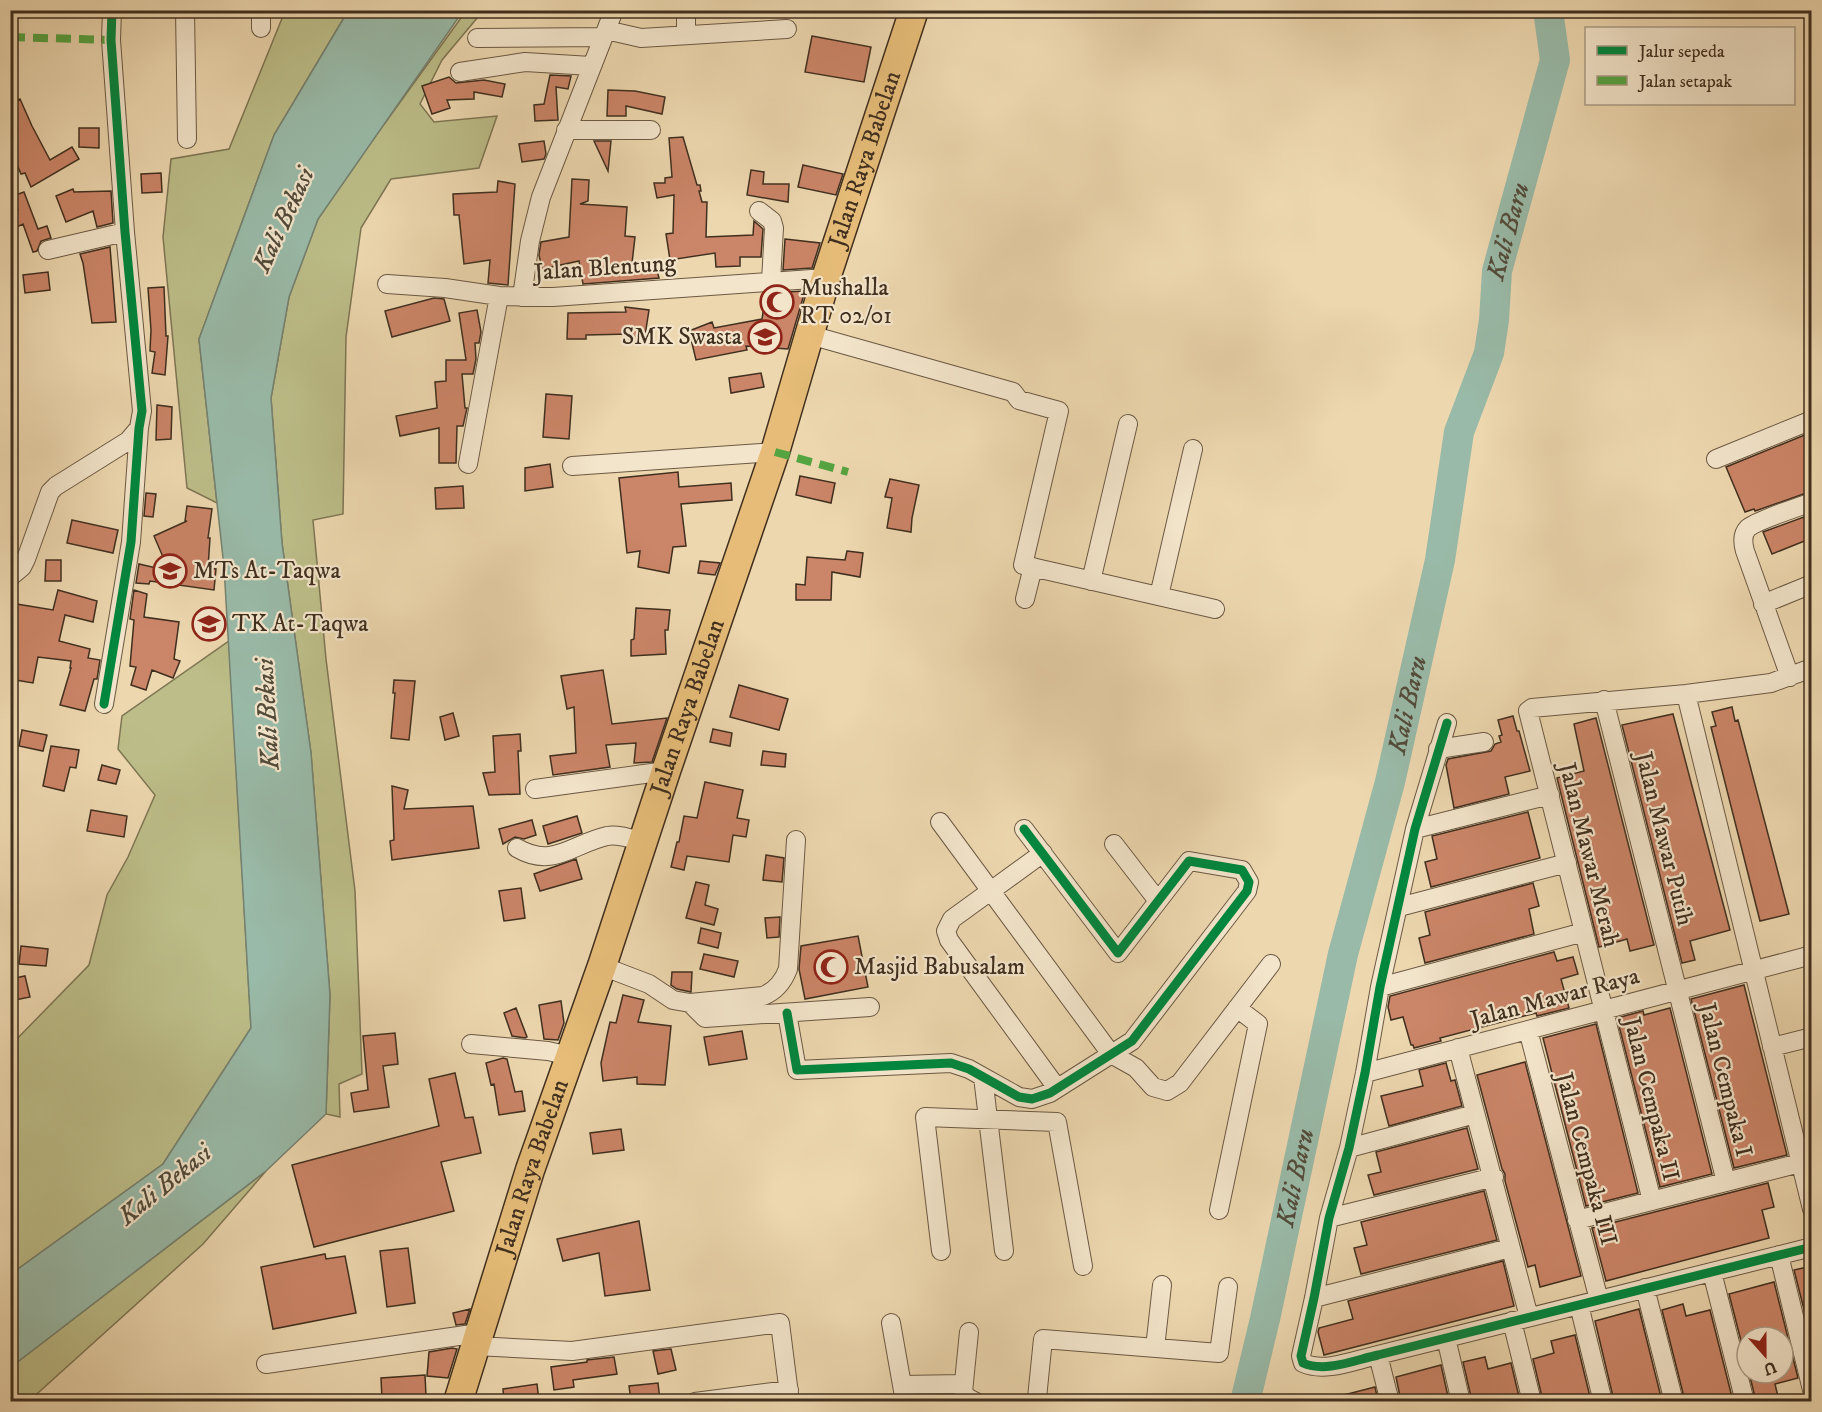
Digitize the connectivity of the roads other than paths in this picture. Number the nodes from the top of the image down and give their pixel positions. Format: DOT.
graph roads {
  1 [pos="112,10"];
  2 [pos="185,10"];
  3 [pos="614,10"];
  4 [pos="686,10"];
  5 [pos="914,10"];
  6 [pos="787,29"];
  7 [pos="605,33"];
  8 [pos="686,35"];
  9 [pos="477,38"];
  10 [pos="591,66"];
  11 [pos="460,72"];
  12 [pos="566,130"];
  13 [pos="651,130"];
  14 [pos="187,139"];
  15 [pos="759,211"];
  16 [pos="125,232"];
  17 [pos="48,250"];
  18 [pos="826,278"];
  19 [pos="771,280"];
  20 [pos="387,284"];
  21 [pos="499,296"];
  22 [pos="522,297"];
  23 [pos="810,335"];
  24 [pos="1812,420"];
  25 [pos="1128,424"];
  26 [pos="139,428"];
  27 [pos="1193,449"];
  28 [pos="775,452"];
  29 [pos="1716,459"];
  30 [pos="468,464"];
  31 [pos="572,466"];
  32 [pos="1812,502"];
  33 [pos="1033,567"];
  34 [pos="10,577"];
  35 [pos="1091,581"];
  36 [pos="1812,584"];
  37 [pos="1159,596"];
  38 [pos="1025,599"];
  39 [pos="1763,604"];
  40 [pos="1215,609"];
  41 [pos="1812,668"];
  42 [pos="1790,677"];
  43 [pos="1686,693"];
  44 [pos="1604,700"];
  45 [pos="104,704"];
  46 [pos="1447,723"];
  47 [pos="1484,742"];
  48 [pos="1438,748"];
  49 [pos="666,771"];
  50 [pos="535,789"];
  51 [pos="1550,795"];
  52 [pos="940,822"];
  53 [pos="1024,829"];
  54 [pos="1415,829"];
  55 [pos="796,840"];
  56 [pos="644,842"];
  57 [pos="1114,844"];
  58 [pos="517,848"];
  59 [pos="1043,853"];
  60 [pos="1567,863"];
  61 [pos="991,891"];
  62 [pos="1158,901"];
  63 [pos="1399,907"];
  64 [pos="1584,932"];
  65 [pos="1812,955"];
  66 [pos="1270,964"];
  67 [pos="603,966"];
  68 [pos="1754,971"];
  69 [pos="1380,987"];
  70 [pos="1677,990"];
  71 [pos="690,1003"];
  72 [pos="870,1007"];
  73 [pos="1238,1008"];
  74 [pos="1604,1010"];
  75 [pos="787,1012"];
  76 [pos="1527,1030"];
  77 [pos="1812,1037"];
  78 [pos="471,1044"];
  79 [pos="1772,1047"];
  80 [pos="1458,1048"];
  81 [pos="1111,1054"];
  82 [pos="570,1056"];
  83 [pos="1366,1072"];
  84 [pos="983,1077"];
  85 [pos="1057,1088"];
  86 [pos="1475,1114"];
  87 [pos="988,1118"];
  88 [pos="1349,1148"];
  89 [pos="1800,1163"];
  90 [pos="1494,1177"];
  91 [pos="1726,1182"];
  92 [pos="1652,1201"];
  93 [pos="1812,1209"];
  94 [pos="1219,1210"];
  95 [pos="1329,1218"];
  96 [pos="1577,1220"];
  97 [pos="1812,1247"];
  98 [pos="1510,1248"];
  99 [pos="941,1251"];
  100 [pos="1004,1251"];
  101 [pos="1779,1255"];
  102 [pos="1083,1266"];
  103 [pos="1712,1272"];
  104 [pos="1162,1285"];
  105 [pos="1228,1287"];
  106 [pos="1645,1288"];
  107 [pos="1314,1298"];
  108 [pos="1599,1300"];
  109 [pos="1579,1305"];
  110 [pos="1520,1319"];
  111 [pos="891,1323"];
  112 [pos="969,1332"];
  113 [pos="1446,1338"];
  114 [pos="477,1339"];
  115 [pos="1155,1348"];
  116 [pos="1378,1355"];
  117 [pos="266,1364"];
  118 [pos="963,1384"];
  119 [pos="1812,1390"];
  120 [pos="903,1393"];
  121 [pos="789,1396"];
  122 [pos="746,1398"];
  123 [pos="458,1401"];
  124 [pos="694,1401"];
  125 [pos="976,1401"];
  126 [pos="1034,1401"];
  127 [pos="1390,1401"];
  128 [pos="1461,1401"];
  129 [pos="1532,1401"];
  130 [pos="1603,1401"];
  131 [pos="1674,1401"];
  132 [pos="1745,1401"];
  1 -- 16 [label="street"];
  2 -- 14 [label="street"];
  3 -- 7 [label="street"];
  4 -- 8 [label="street"];
  5 -- 18 [label="main road, Jalan Raya Babelan"];
  6 -- 8 [label="street"];
  7 -- 8 [label="street"];
  7 -- 9 [label="street"];
  7 -- 10 [label="street"];
  10 -- 11 [label="street"];
  10 -- 12 [label="street"];
  12 -- 13 [label="street"];
  12 -- 22 [label="street"];
  15 -- 19 [label="street"];
  16 -- 17 [label="street"];
  16 -- 26 [label="street"];
  18 -- 19 [label="street, Jalan Blentung"];
  18 -- 23 [label="main road, Jalan Raya Babelan"];
  19 -- 22 [label="street, Jalan Blentung"];
  20 -- 21 [label="street, Jalan Blentung"];
  21 -- 22 [label="street, Jalan Blentung"];
  21 -- 30 [label="street"];
  23 -- 28 [label="main road, Jalan Raya Babelan"];
  23 -- 33 [label="street"];
  24 -- 29 [label="street"];
  25 -- 35 [label="street"];
  26 -- 34 [label="street"];
  26 -- 45 [label="street"];
  27 -- 37 [label="street"];
  28 -- 31 [label="street"];
  28 -- 49 [label="main road, Jalan Raya Babelan"];
  32 -- 39 [label="street"];
  33 -- 35 [label="street"];
  33 -- 38 [label="street"];
  35 -- 37 [label="street"];
  36 -- 39 [label="street"];
  37 -- 40 [label="street"];
  39 -- 42 [label="street"];
  41 -- 42 [label="street"];
  42 -- 43 [label="street"];
  43 -- 44 [label="street"];
  43 -- 68 [label="street"];
  44 -- 51 [label="street, Jalan Mawar Merah"];
  44 -- 70 [label="street, Jalan Mawar Putih"];
  46 -- 48 [label="street"];
  47 -- 48 [label="street"];
  48 -- 54 [label="street"];
  49 -- 50 [label="street"];
  49 -- 56 [label="main road, Jalan Raya Babelan"];
  51 -- 54 [label="street"];
  51 -- 60 [label="street, Jalan Mawar Merah"];
  52 -- 61 [label="street"];
  53 -- 59 [label="street"];
  54 -- 63 [label="street"];
  55 -- 71 [label="street"];
  56 -- 58 [label="street"];
  56 -- 67 [label="main road, Jalan Raya Babelan"];
  57 -- 62 [label="street"];
  59 -- 61 [label="street"];
  59 -- 62 [label="street"];
  60 -- 63 [label="street"];
  60 -- 64 [label="street, Jalan Mawar Merah"];
  61 -- 81 [label="street"];
  61 -- 85 [label="street"];
  62 -- 81 [label="street"];
  63 -- 69 [label="street"];
  64 -- 69 [label="street"];
  64 -- 74 [label="street, Jalan Mawar Merah"];
  65 -- 68 [label="street, Jalan Mawar Raya"];
  66 -- 73 [label="street"];
  67 -- 71 [label="street"];
  67 -- 82 [label="main road, Jalan Raya Babelan"];
  68 -- 70 [label="street, Jalan Mawar Raya"];
  68 -- 79 [label="street"];
  69 -- 83 [label="street"];
  70 -- 74 [label="street, Jalan Mawar Raya"];
  70 -- 91 [label="street, Jalan Cempaka I"];
  71 -- 75 [label="street"];
  72 -- 75 [label="street"];
  73 -- 81 [label="street"];
  73 -- 94 [label="street"];
  74 -- 76 [label="street, Jalan Mawar Raya"];
  74 -- 92 [label="street, Jalan Cempaka II"];
  75 -- 84 [label="street"];
  76 -- 80 [label="street, Jalan Mawar Raya"];
  76 -- 96 [label="street, Jalan Cempaka III"];
  77 -- 79 [label="street"];
  78 -- 82 [label="street"];
  79 -- 89 [label="street"];
  80 -- 83 [label="street, Jalan Mawar Raya"];
  80 -- 86 [label="street"];
  81 -- 85 [label="street"];
  82 -- 114 [label="main road, Jalan Raya Babelan"];
  83 -- 88 [label="street"];
  84 -- 85 [label="street"];
  84 -- 87 [label="street"];
  86 -- 88 [label="street"];
  86 -- 90 [label="street"];
  87 -- 99 [label="street"];
  87 -- 100 [label="street"];
  87 -- 102 [label="street"];
  88 -- 95 [label="street"];
  89 -- 91 [label="street"];
  89 -- 93 [label="street"];
  90 -- 95 [label="street"];
  90 -- 98 [label="street"];
  91 -- 92 [label="street"];
  92 -- 96 [label="street"];
  95 -- 107 [label="street"];
  96 -- 108 [label="street, Jalan Cempaka III"];
  97 -- 101 [label="street"];
  98 -- 107 [label="street"];
  98 -- 110 [label="street"];
  101 -- 103 [label="street"];
  101 -- 119 [label="street"];
  103 -- 106 [label="street"];
  103 -- 132 [label="street"];
  104 -- 115 [label="street"];
  105 -- 115 [label="street"];
  106 -- 108 [label="street"];
  106 -- 131 [label="street"];
  107 -- 116 [label="street"];
  108 -- 109 [label="street"];
  109 -- 110 [label="street"];
  109 -- 130 [label="street"];
  110 -- 113 [label="street"];
  110 -- 129 [label="street"];
  111 -- 120 [label="street"];
  112 -- 118 [label="street"];
  113 -- 116 [label="street"];
  113 -- 128 [label="street"];
  114 -- 117 [label="street"];
  114 -- 121 [label="street"];
  114 -- 123 [label="main road, Jalan Raya Babelan"];
  115 -- 126 [label="street"];
  116 -- 127 [label="street"];
  118 -- 120 [label="street"];
  118 -- 125 [label="street"];
  121 -- 122 [label="street"];
  122 -- 124 [label="street"];
}
